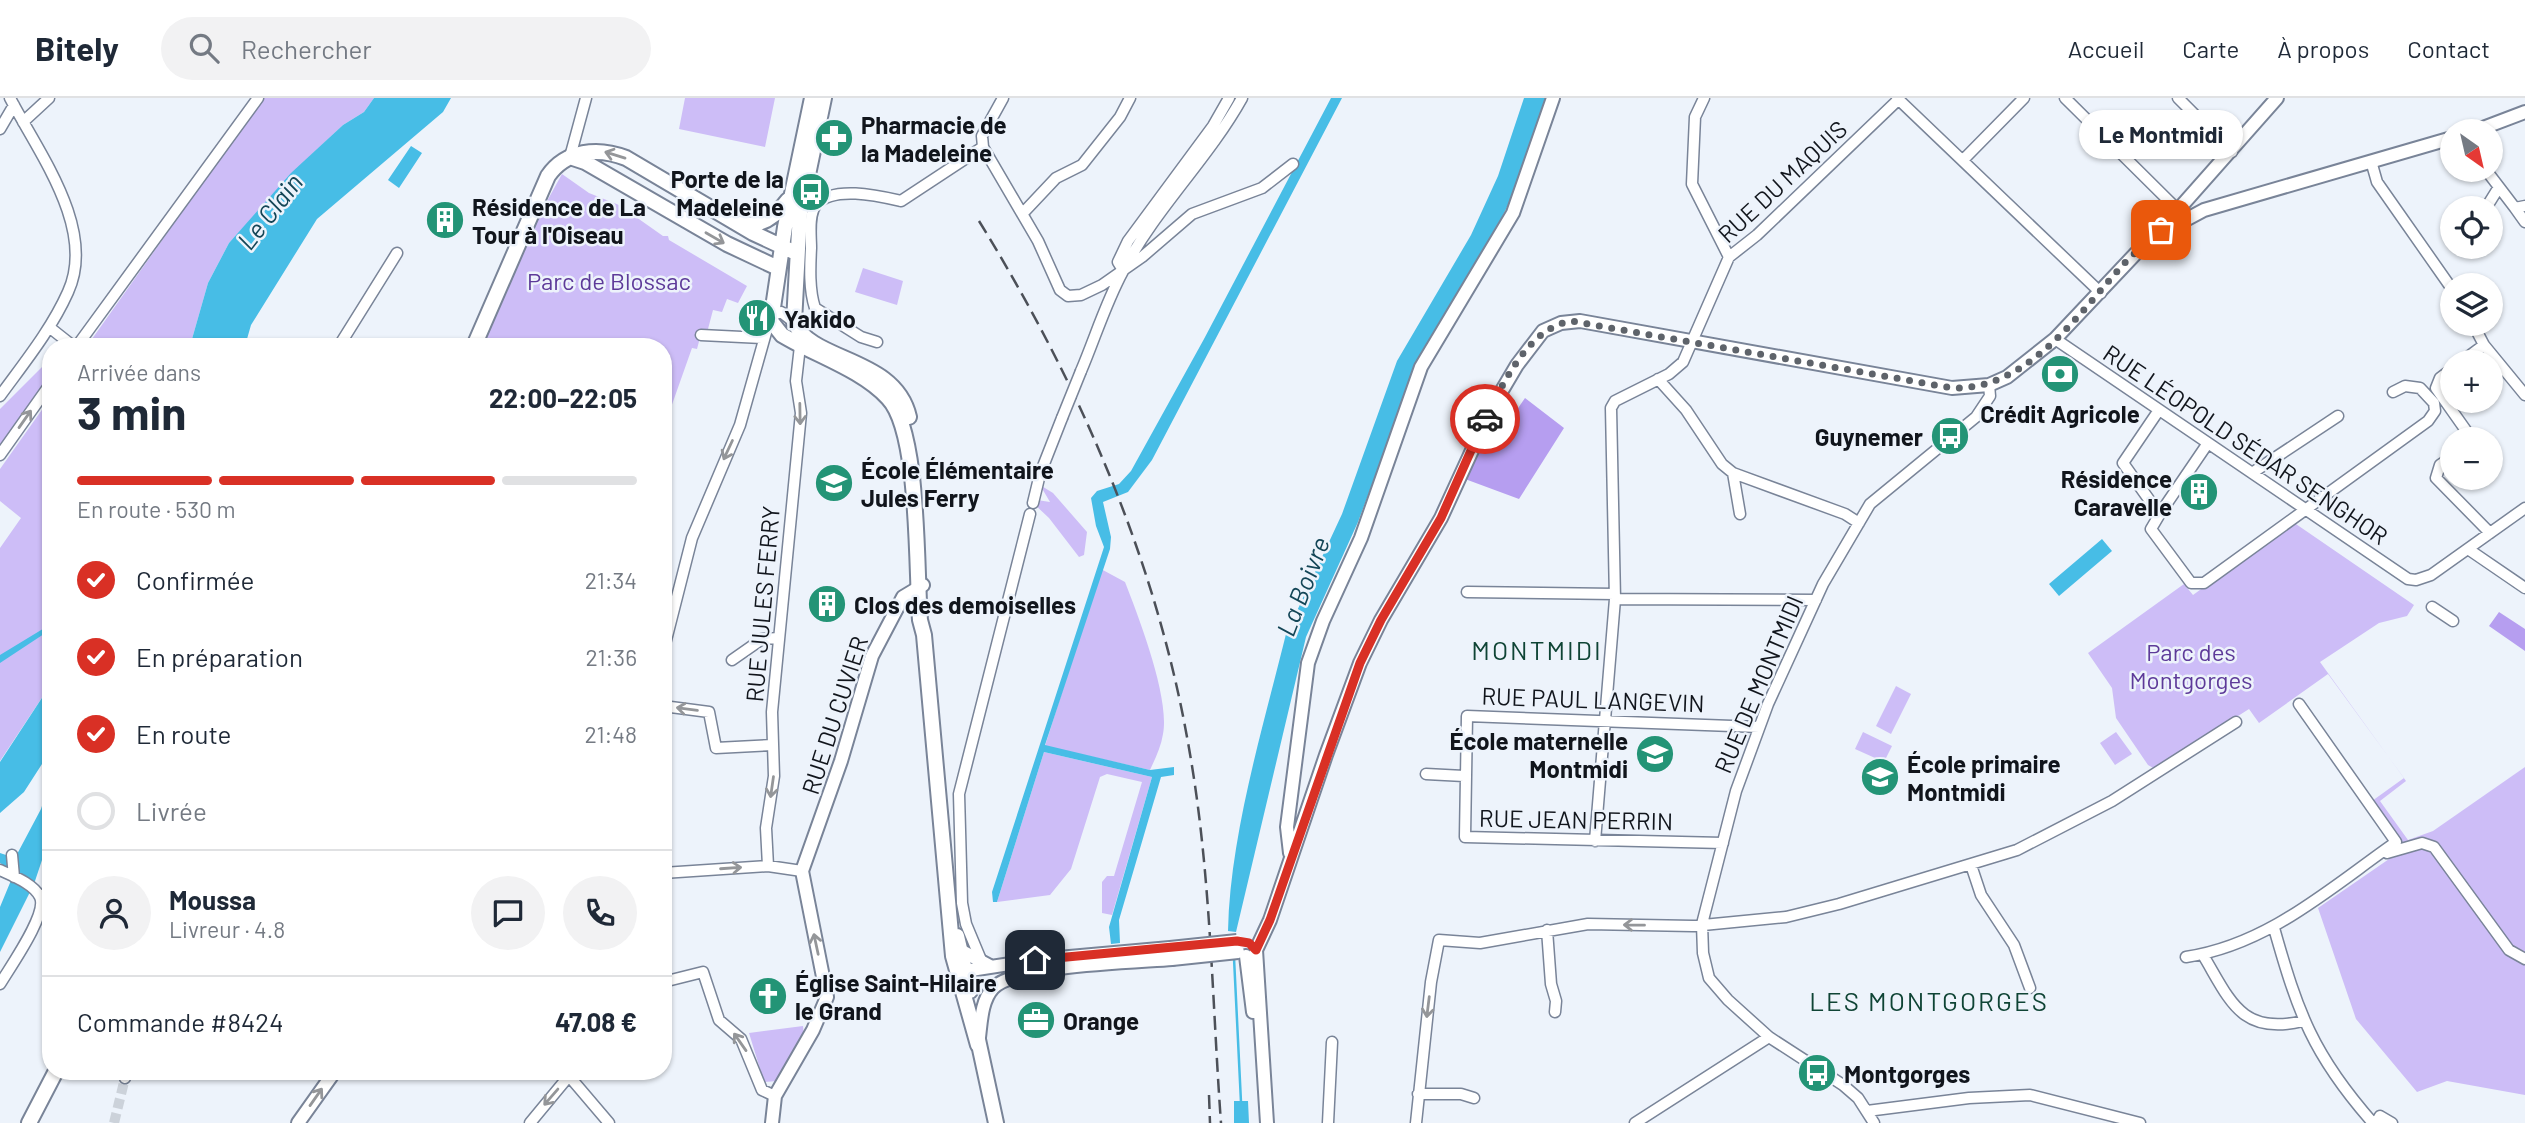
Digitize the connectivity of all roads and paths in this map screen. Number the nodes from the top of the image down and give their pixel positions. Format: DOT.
graph roads {
  1 [pos="49,98"];
  2 [pos="258,98"];
  3 [pos="586,98"];
  4 [pos="812,98"];
  5 [pos="824,98"];
  6 [pos="1003,98"];
  7 [pos="1130,98"];
  8 [pos="1229,98"];
  9 [pos="1242,98"];
  10 [pos="1553,98"];
  11 [pos="1703,98"];
  12 [pos="2024,98"];
  13 [pos="2065,98"];
  14 [pos="2178,98"];
  15 [pos="2277,98"];
  16 [pos="1898,99"];
  17 [pos="12,102"];
  18 [pos="2525,112"];
  19 [pos="2503,120"];
  20 [pos="23,122"];
  21 [pos="0,130"];
  22 [pos="2440,141"];
  23 [pos="984,147"];
  24 [pos="2232,152"];
  25 [pos="570,157"];
  26 [pos="1964,159"];
  27 [pos="2371,161"];
  28 [pos="1293,164"];
  29 [pos="2495,182"];
  30 [pos="2499,187"];
  31 [pos="791,196"];
  32 [pos="2493,196"];
  33 [pos="2520,207"];
  34 [pos="2181,208"];
  35 [pos="2204,210"];
  36 [pos="1023,213"];
  37 [pos="2525,222"];
  38 [pos="736,223"];
  39 [pos="2152,238"];
  40 [pos="397,253"];
  41 [pos="803,254"];
  42 [pos="780,256"];
  43 [pos="1729,257"];
  44 [pos="1123,270"];
  45 [pos="2441,273"];
  46 [pos="2101,293"];
  47 [pos="771,315"];
  48 [pos="794,322"];
  49 [pos="48,327"];
  50 [pos="701,335"];
  51 [pos="2479,336"];
  52 [pos="64,338"];
  53 [pos="81,338"];
  54 [pos="344,338"];
  55 [pos="477,338"];
  56 [pos="762,338"];
  57 [pos="2055,339"];
  58 [pos="877,341"];
  59 [pos="1693,342"];
  60 [pos="2484,345"];
  61 [pos="800,346"];
  62 [pos="2477,350"];
  63 [pos="2440,378"];
  64 [pos="1658,379"];
  65 [pos="1989,385"];
  66 [pos="2393,392"];
  67 [pos="2440,394"];
  68 [pos="0,396"];
  69 [pos="42,396"];
  70 [pos="2525,396"];
  71 [pos="2160,410"];
  72 [pos="2338,416"];
  73 [pos="2208,443"];
  74 [pos="0,455"];
  75 [pos="910,471"];
  76 [pos="1733,473"];
  77 [pos="2252,473"];
  78 [pos="2448,490"];
  79 [pos="2525,508"];
  80 [pos="2305,510"];
  81 [pos="2161,512"];
  82 [pos="1740,514"];
  83 [pos="1859,523"];
  84 [pos="2490,533"];
  85 [pos="2468,549"];
  86 [pos="920,586"];
  87 [pos="2525,588"];
  88 [pos="1467,592"];
  89 [pos="1615,596"];
  90 [pos="1816,600"];
  91 [pos="2432,607"];
  92 [pos="672,617"];
  93 [pos="2453,621"];
  94 [pos="779,638"];
  95 [pos="732,660"];
  96 [pos="2299,704"];
  97 [pos="672,707"];
  98 [pos="1466,716"];
  99 [pos="1604,720"];
  100 [pos="2236,722"];
  101 [pos="1759,727"];
  102 [pos="773,744"];
  103 [pos="1426,774"];
  104 [pos="1464,776"];
  105 [pos="1595,841"];
  106 [pos="1723,843"];
  107 [pos="2376,856"];
  108 [pos="13,857"];
  109 [pos="1290,857"];
  110 [pos="1971,865"];
  111 [pos="768,866"];
  112 [pos="802,871"];
  113 [pos="672,872"];
  114 [pos="8,874"];
  115 [pos="41,900"];
  116 [pos="947,908"];
  117 [pos="1702,924"];
  118 [pos="2274,928"];
  119 [pos="1547,930"];
  120 [pos="1244,950"];
  121 [pos="962,951"];
  122 [pos="1171,953"];
  123 [pos="2203,955"];
  124 [pos="2186,957"];
  125 [pos="2525,959"];
  126 [pos="985,966"];
  127 [pos="1037,971"];
  128 [pos="961,975"];
  129 [pos="672,980"];
  130 [pos="0,984"];
  131 [pos="2030,988"];
  132 [pos="984,1002"];
  133 [pos="1555,1012"];
  134 [pos="2303,1021"];
  135 [pos="1769,1037"];
  136 [pos="1332,1042"];
  137 [pos="978,1045"];
  138 [pos="51,1080"];
  139 [pos="329,1080"];
  140 [pos="566,1080"];
  141 [pos="576,1080"];
  142 [pos="1418,1094"];
  143 [pos="775,1096"];
  144 [pos="1474,1098"];
  145 [pos="1867,1111"];
  146 [pos="29,1123"];
  147 [pos="298,1123"];
  148 [pos="530,1123"];
  149 [pos="609,1123"];
  150 [pos="772,1123"];
  151 [pos="996,1123"];
  152 [pos="1267,1123"];
  153 [pos="1328,1123"];
  154 [pos="1416,1123"];
  155 [pos="1635,1123"];
  156 [pos="1874,1123"];
  157 [pos="2140,1123"];
  158 [pos="2375,1123"];
  159 [pos="2392,1123"];
  1 -- 20 [label="street"];
  2 -- 53 [label="street"];
  3 -- 25 [label="street"];
  4 -- 31 [label="main road"];
  5 -- 41 [label="main road"];
  6 -- 23 [label="street"];
  7 -- 36 [label="street"];
  8 -- 44 [label="street"];
  9 -- 44 [label="street"];
  10 -- 109 [label="street"];
  11 -- 43 [label="street"];
  12 -- 26 [label="street"];
  13 -- 34 [label="street"];
  14 -- 24 [label="street"];
  15 -- 24 [label="street"];
  16 -- 26 [label="street"];
  16 -- 43 [label="street, RUE DU MAQUIS"];
  17 -- 20 [label="street"];
  17 -- 21 [label="street"];
  18 -- 19 [label="street"];
  20 -- 49 [label="street"];
  22 -- 27 [label="street"];
  23 -- 36 [label="street"];
  23 -- 41 [label="street"];
  24 -- 34 [label="street"];
  38 -- 25 [label="main road, one-way"];
  25 -- 42 [label="main road, one-way"];
  25 -- 55 [label="main road"];
  26 -- 46 [label="street"];
  27 -- 35 [label="street"];
  27 -- 45 [label="street"];
  28 -- 44 [label="street"];
  29 -- 30 [label="street"];
  30 -- 32 [label="street"];
  30 -- 33 [label="street"];
  31 -- 38 [label="main road"];
  31 -- 42 [label="main road"];
  33 -- 37 [label="street"];
  34 -- 35 [label="street"];
  34 -- 39 [label="street"];
  35 -- 39 [label="street"];
  36 -- 44 [label="street"];
  38 -- 42 [label="main road"];
  39 -- 46 [label="street"];
  40 -- 54 [label="street"];
  41 -- 42 [label="main road"];
  41 -- 48 [label="main road"];
  41 -- 58 [label="street"];
  42 -- 47 [label="main road"];
  43 -- 59 [label="street, RUE DU MAQUIS"];
  44 -- 126 [label="street, bridge"];
  46 -- 57 [label="street"];
  47 -- 48 [label="street"];
  47 -- 56 [label="street"];
  47 -- 61 [label="main road"];
  48 -- 75 [label="main road"];
  49 -- 52 [label="street"];
  49 -- 68 [label="street"];
  50 -- 56 [label="street"];
  51 -- 60 [label="street"];
  56 -- 92 [label="street, one-way"];
  57 -- 65 [label="street"];
  57 -- 71 [label="street, RUE LÉOPOLD SÉDAR SENGHOR"];
  59 -- 64 [label="street, RUE DU MAQUIS"];
  59 -- 65 [label="street"];
  59 -- 109 [label="street"];
  60 -- 62 [label="street"];
  60 -- 70 [label="street"];
  61 -- 75 [label="main road"];
  61 -- 94 [label="street, RUE JULES FERRY, one-way"];
  63 -- 67 [label="street"];
  64 -- 76 [label="street"];
  64 -- 89 [label="street, RUE DU MAQUIS"];
  65 -- 83 [label="street, RUE DE MONTMIDI"];
  66 -- 80 [label="street"];
  74 -- 69 [label="street, one-way"];
  71 -- 73 [label="street, RUE LÉOPOLD SÉDAR SENGHOR"];
  71 -- 81 [label="street"];
  72 -- 77 [label="street"];
  73 -- 77 [label="street, RUE LÉOPOLD SÉDAR SENGHOR"];
  73 -- 81 [label="street"];
  75 -- 86 [label="main road"];
  76 -- 82 [label="street"];
  76 -- 83 [label="street"];
  77 -- 80 [label="street, RUE LÉOPOLD SÉDAR SENGHOR"];
  78 -- 84 [label="street"];
  79 -- 84 [label="street"];
  80 -- 81 [label="street"];
  80 -- 85 [label="street, RUE LÉOPOLD SÉDAR SENGHOR"];
  83 -- 90 [label="street, RUE DE MONTMIDI"];
  84 -- 85 [label="street"];
  85 -- 87 [label="street"];
  86 -- 112 [label="street, RUE DU CUVIER"];
  86 -- 116 [label="main road"];
  88 -- 89 [label="street"];
  89 -- 90 [label="street"];
  89 -- 99 [label="street"];
  90 -- 101 [label="street, RUE DE MONTMIDI"];
  91 -- 93 [label="street"];
  94 -- 95 [label="street"];
  94 -- 102 [label="street, RUE JULES FERRY"];
  96 -- 107 [label="street"];
  102 -- 97 [label="street, one-way"];
  98 -- 99 [label="street, RUE PAUL LANGEVIN"];
  98 -- 104 [label="street, RUE JEAN PERRIN"];
  99 -- 101 [label="street, RUE PAUL LANGEVIN"];
  99 -- 105 [label="street"];
  100 -- 110 [label="street"];
  101 -- 106 [label="street, RUE DE MONTMIDI"];
  102 -- 111 [label="street, RUE JULES FERRY, one-way"];
  103 -- 104 [label="street"];
  104 -- 105 [label="street, RUE JEAN PERRIN"];
  105 -- 106 [label="street, RUE JEAN PERRIN"];
  106 -- 117 [label="street, RUE DE MONTMIDI"];
  107 -- 118 [label="street"];
  107 -- 125 [label="street"];
  108 -- 114 [label="street"];
  109 -- 120 [label="street"];
  110 -- 117 [label="street"];
  110 -- 131 [label="street"];
  111 -- 112 [label="street"];
  113 -- 111 [label="street, one-way"];
  143 -- 112 [label="street, one-way"];
  114 -- 115 [label="street"];
  115 -- 130 [label="street"];
  116 -- 121 [label="main road"];
  116 -- 128 [label="main road"];
  117 -- 119 [label="street, one-way"];
  117 -- 135 [label="street, RUE DE MONTMIDI"];
  118 -- 123 [label="street"];
  118 -- 134 [label="street"];
  119 -- 133 [label="street"];
  119 -- 142 [label="street, one-way"];
  120 -- 122 [label="street, bridge"];
  120 -- 152 [label="street"];
  121 -- 126 [label="street"];
  121 -- 128 [label="main road"];
  122 -- 126 [label="street"];
  122 -- 127 [label="street"];
  123 -- 124 [label="street"];
  123 -- 134 [label="street"];
  126 -- 127 [label="street"];
  126 -- 128 [label="street"];
  126 -- 132 [label="street"];
  127 -- 132 [label="street"];
  128 -- 137 [label="main road"];
  143 -- 129 [label="street, one-way"];
  132 -- 137 [label="street"];
  134 -- 158 [label="street"];
  135 -- 145 [label="street, RUE DE MONTMIDI"];
  135 -- 155 [label="street"];
  136 -- 153 [label="street"];
  137 -- 151 [label="main road"];
  138 -- 146 [label="main road"];
  147 -- 139 [label="street, one-way"];
  140 -- 148 [label="street, one-way"];
  141 -- 149 [label="street"];
  142 -- 144 [label="street"];
  142 -- 154 [label="street"];
  143 -- 150 [label="street"];
  145 -- 156 [label="street, RUE DE MONTMIDI"];
  145 -- 157 [label="street"];
  158 -- 159 [label="street"];
}
